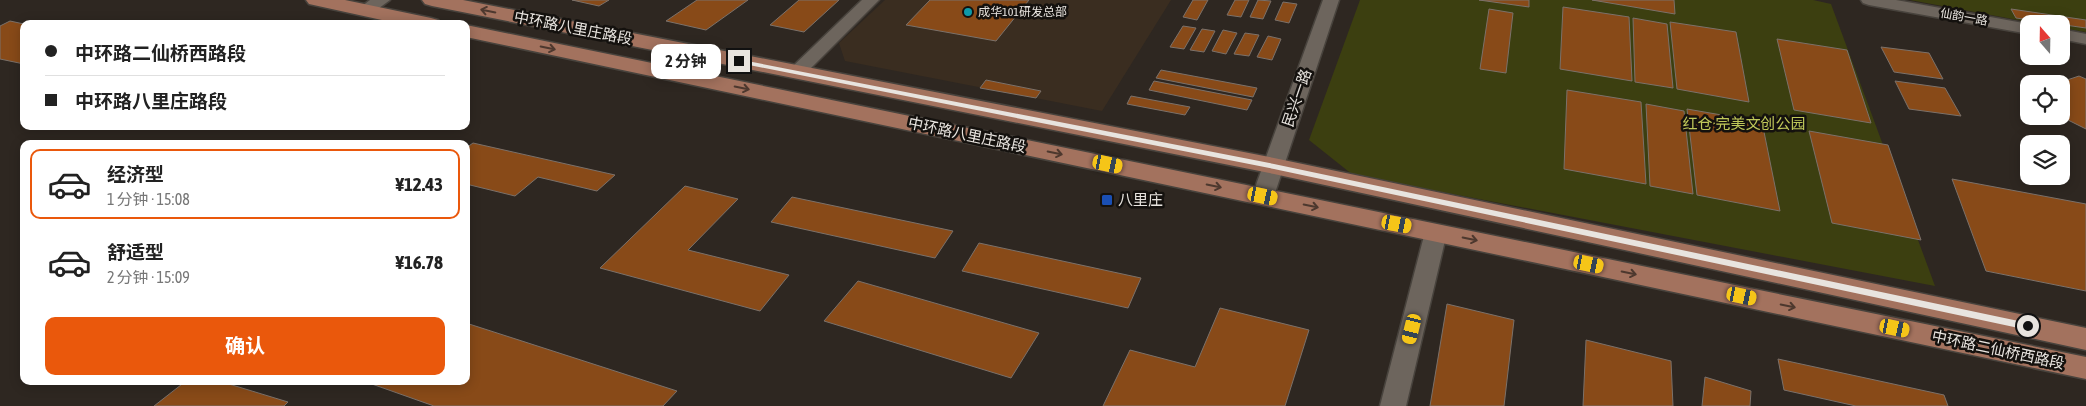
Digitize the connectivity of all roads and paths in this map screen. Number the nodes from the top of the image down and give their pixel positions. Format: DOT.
graph roads {
  1 [pos="316,0"];
  2 [pos="432,0"];
  3 [pos="871,0"];
  4 [pos="1331,0"];
  5 [pos="1869,0"];
  6 [pos="343,2"];
  7 [pos="374,5"];
  8 [pos="419,20"];
  9 [pos="2020,27"];
  10 [pos="470,32"];
  11 [pos="2070,36"];
  12 [pos="2086,39"];
  13 [pos="797,72"];
  14 [pos="1274,166"];
  15 [pos="1263,196"];
  16 [pos="1436,232"];
  17 [pos="2086,339"];
  18 [pos="2086,368"];
  19 [pos="1393,406"];
  1 -- 6 [label="main road"];
  13 -- 2 [label="main road, 中环路八里庄路段, one-way"];
  3 -- 13 [label="street"];
  4 -- 14 [label="street, 民兴一路"];
  5 -- 9 [label="street, 仙韵一路"];
  6 -- 7 [label="main road"];
  7 -- 8 [label="main road"];
  10 -- 15 [label="main road, 中环路八里庄路段, one-way"];
  11 -- 12 [label="street"];
  13 -- 14 [label="main road, 中环路八里庄路段"];
  14 -- 15 [label="street, 民兴一路"];
  14 -- 17 [label="main road, 中环路二仙桥西路段"];
  15 -- 16 [label="main road, 中环路二仙桥西路段, one-way"];
  16 -- 18 [label="main road, 中环路二仙桥西路段, one-way"];
  16 -- 19 [label="street"];
}
